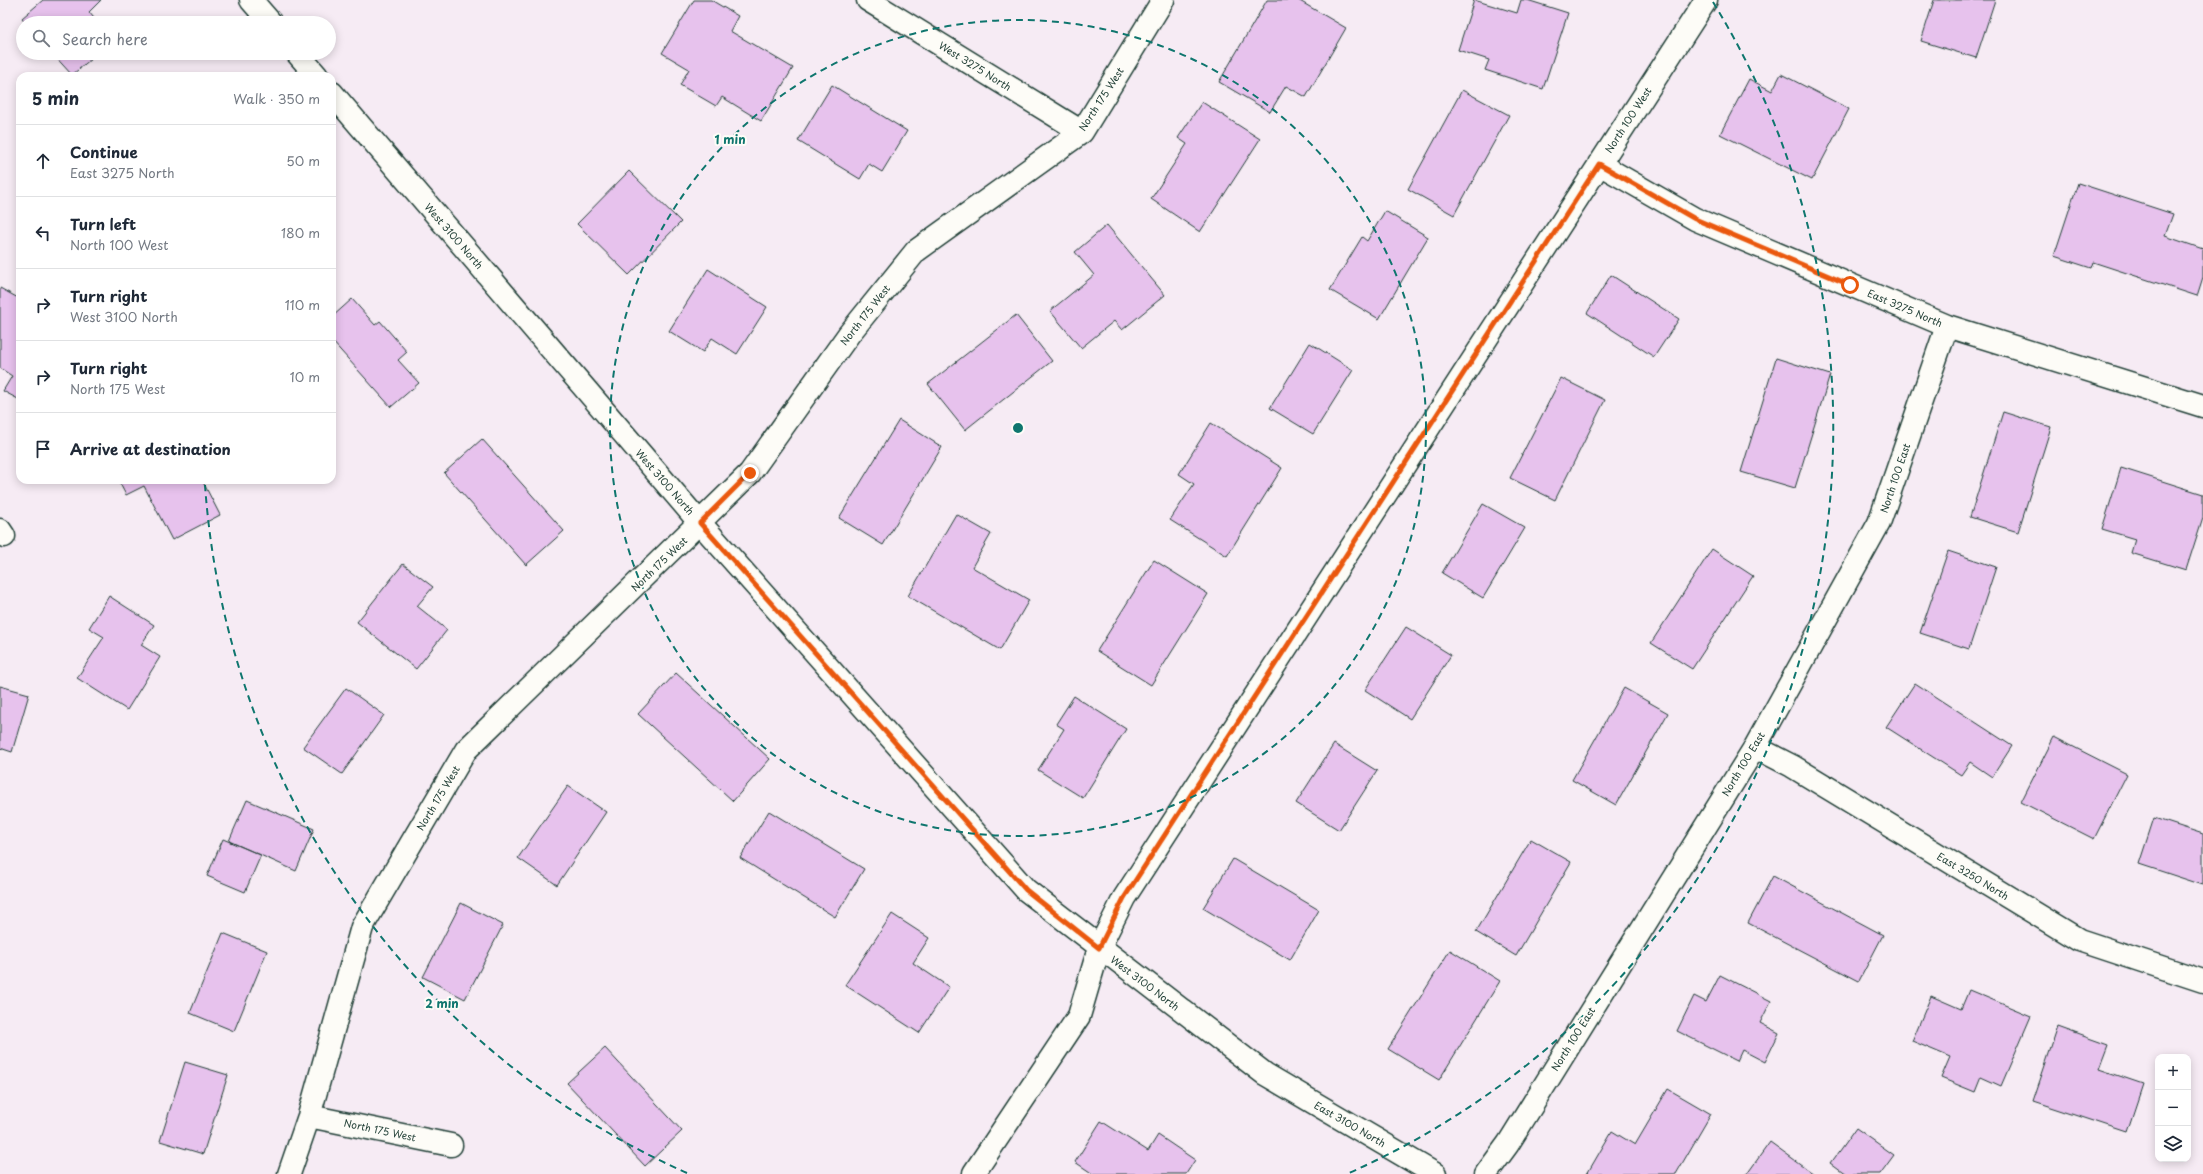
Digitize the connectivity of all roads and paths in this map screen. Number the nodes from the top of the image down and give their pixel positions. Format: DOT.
graph roads {
  1 [pos="251,0"];
  2 [pos="868,0"];
  3 [pos="1163,0"];
  4 [pos="1706,0"];
  5 [pos="265,16"];
  6 [pos="303,60"];
  7 [pos="314,72"];
  8 [pos="336,98"];
  9 [pos="1082,132"];
  10 [pos="1599,164"];
  11 [pos="1947,326"];
  12 [pos="2203,406"];
  13 [pos="700,523"];
  14 [pos="1755,747"];
  15 [pos="1099,948"];
  16 [pos="2203,980"];
  17 [pos="1265,1074"];
  18 [pos="309,1116"];
  19 [pos="451,1145"];
  20 [pos="974,1173"];
  21 [pos="289,1174"];
  22 [pos="1435,1174"];
  23 [pos="1486,1174"];
  1 -- 5 [label="street"];
  2 -- 9 [label="street, West 3275 North"];
  3 -- 9 [label="street, North 175 West"];
  4 -- 10 [label="street, North 100 West"];
  6 -- 7 [label="street"];
  8 -- 13 [label="street, West 3100 North"];
  9 -- 13 [label="street, North 175 West"];
  10 -- 11 [label="street, East 3275 North"];
  10 -- 15 [label="street, North 100 West"];
  11 -- 12 [label="street, East 3275 North"];
  11 -- 14 [label="street, North 100 East"];
  13 -- 15 [label="street, West 3100 North"];
  13 -- 18 [label="street, North 175 West"];
  14 -- 16 [label="street, East 3250 North"];
  14 -- 23 [label="street, North 100 East"];
  15 -- 17 [label="street, West 3100 North"];
  15 -- 20 [label="street, North 100 West"];
  17 -- 22 [label="street, East 3100 North"];
  18 -- 19 [label="street, North 175 West"];
  18 -- 21 [label="street, North 175 West"];
}
